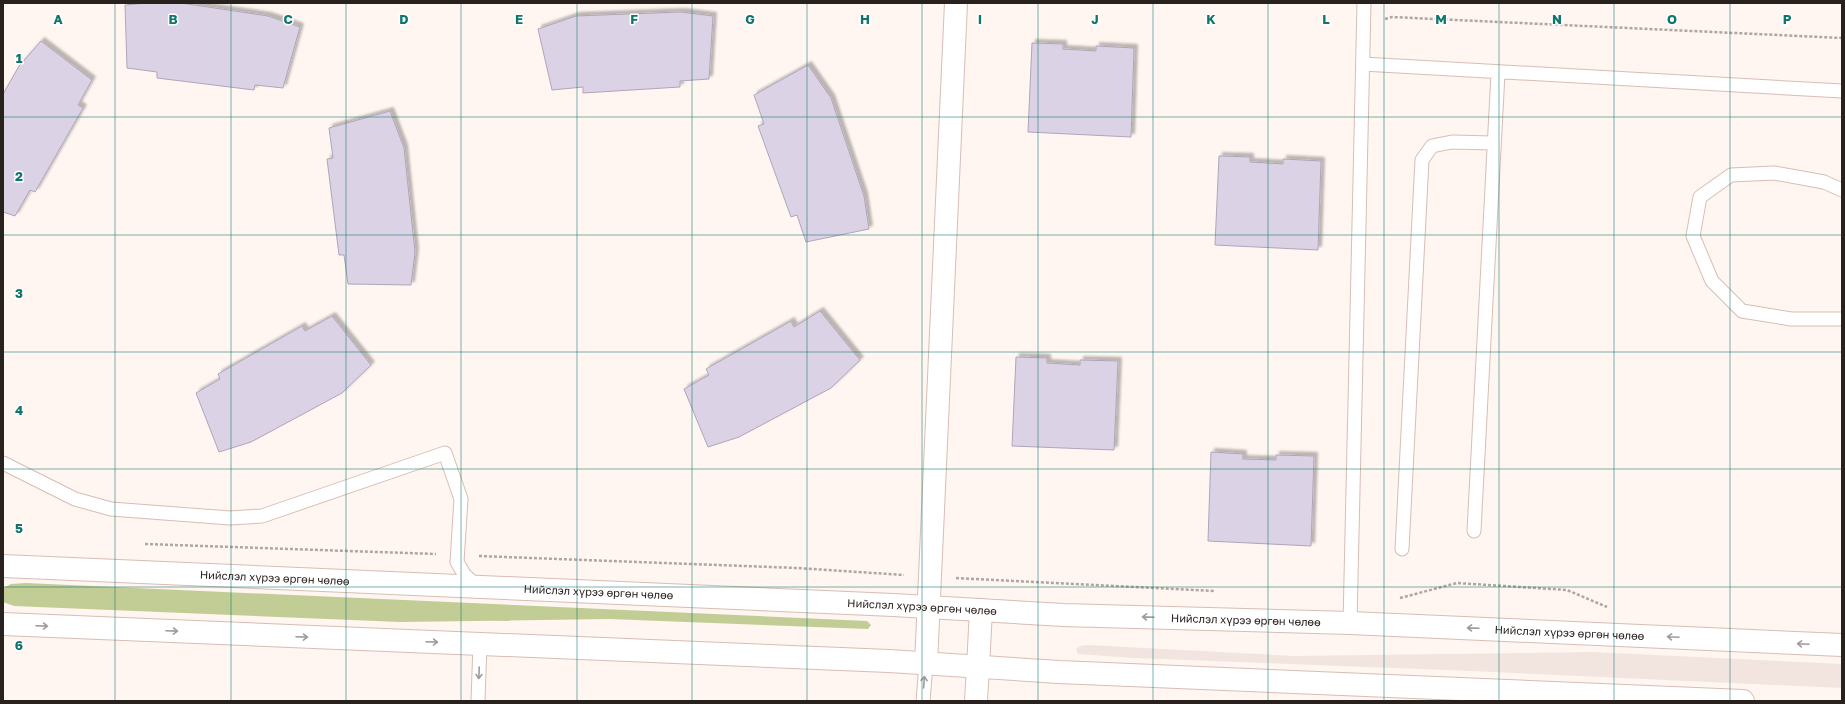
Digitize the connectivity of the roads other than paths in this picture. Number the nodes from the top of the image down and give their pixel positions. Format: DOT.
graph roads {
  1 [pos="956,3"];
  2 [pos="1364,3"];
  3 [pos="1363,64"];
  4 [pos="1498,73"];
  5 [pos="1842,91"];
  6 [pos="1493,143"];
  7 [pos="1842,190"];
  8 [pos="1842,319"];
  9 [pos="3,464"];
  10 [pos="1474,531"];
  11 [pos="1402,549"];
  12 [pos="3,566"];
  13 [pos="477,587"];
  14 [pos="928,607"];
  15 [pos="981,610"];
  16 [pos="1350,623"];
  17 [pos="3,624"];
  18 [pos="480,644"];
  19 [pos="1842,645"];
  20 [pos="926,664"];
  21 [pos="978,667"];
  22 [pos="1503,696"];
  23 [pos="478,701"];
  24 [pos="923,701"];
  25 [pos="976,701"];
  26 [pos="1743,701"];
  1 -- 14 [label="main road"];
  2 -- 3 [label="lane"];
  3 -- 4 [label="lane"];
  3 -- 16 [label="lane"];
  4 -- 5 [label="lane"];
  4 -- 6 [label="lane"];
  6 -- 10 [label="lane"];
  6 -- 11 [label="lane"];
  7 -- 8 [label="lane"];
  9 -- 13 [label="lane"];
  12 -- 13 [label="main road, Нийслэл хүрээ өргөн чөлөө"];
  13 -- 14 [label="main road, Нийслэл хүрээ өргөн чөлөө"];
  14 -- 15 [label="main road, Нийслэл хүрээ өргөн чөлөө"];
  14 -- 20 [label="main road"];
  16 -- 15 [label="main road, Нийслэл хүрээ өргөн чөлөө, one-way"];
  15 -- 21 [label="main road"];
  19 -- 16 [label="main road, Нийслэл хүрээ өргөн чөлөө, one-way"];
  17 -- 18 [label="main road, one-way"];
  18 -- 20 [label="main road"];
  18 -- 23 [label="lane, one-way"];
  20 -- 21 [label="main road"];
  24 -- 20 [label="lane, one-way"];
  21 -- 22 [label="main road"];
  21 -- 25 [label="main road"];
  22 -- 26 [label="main road"];
}
